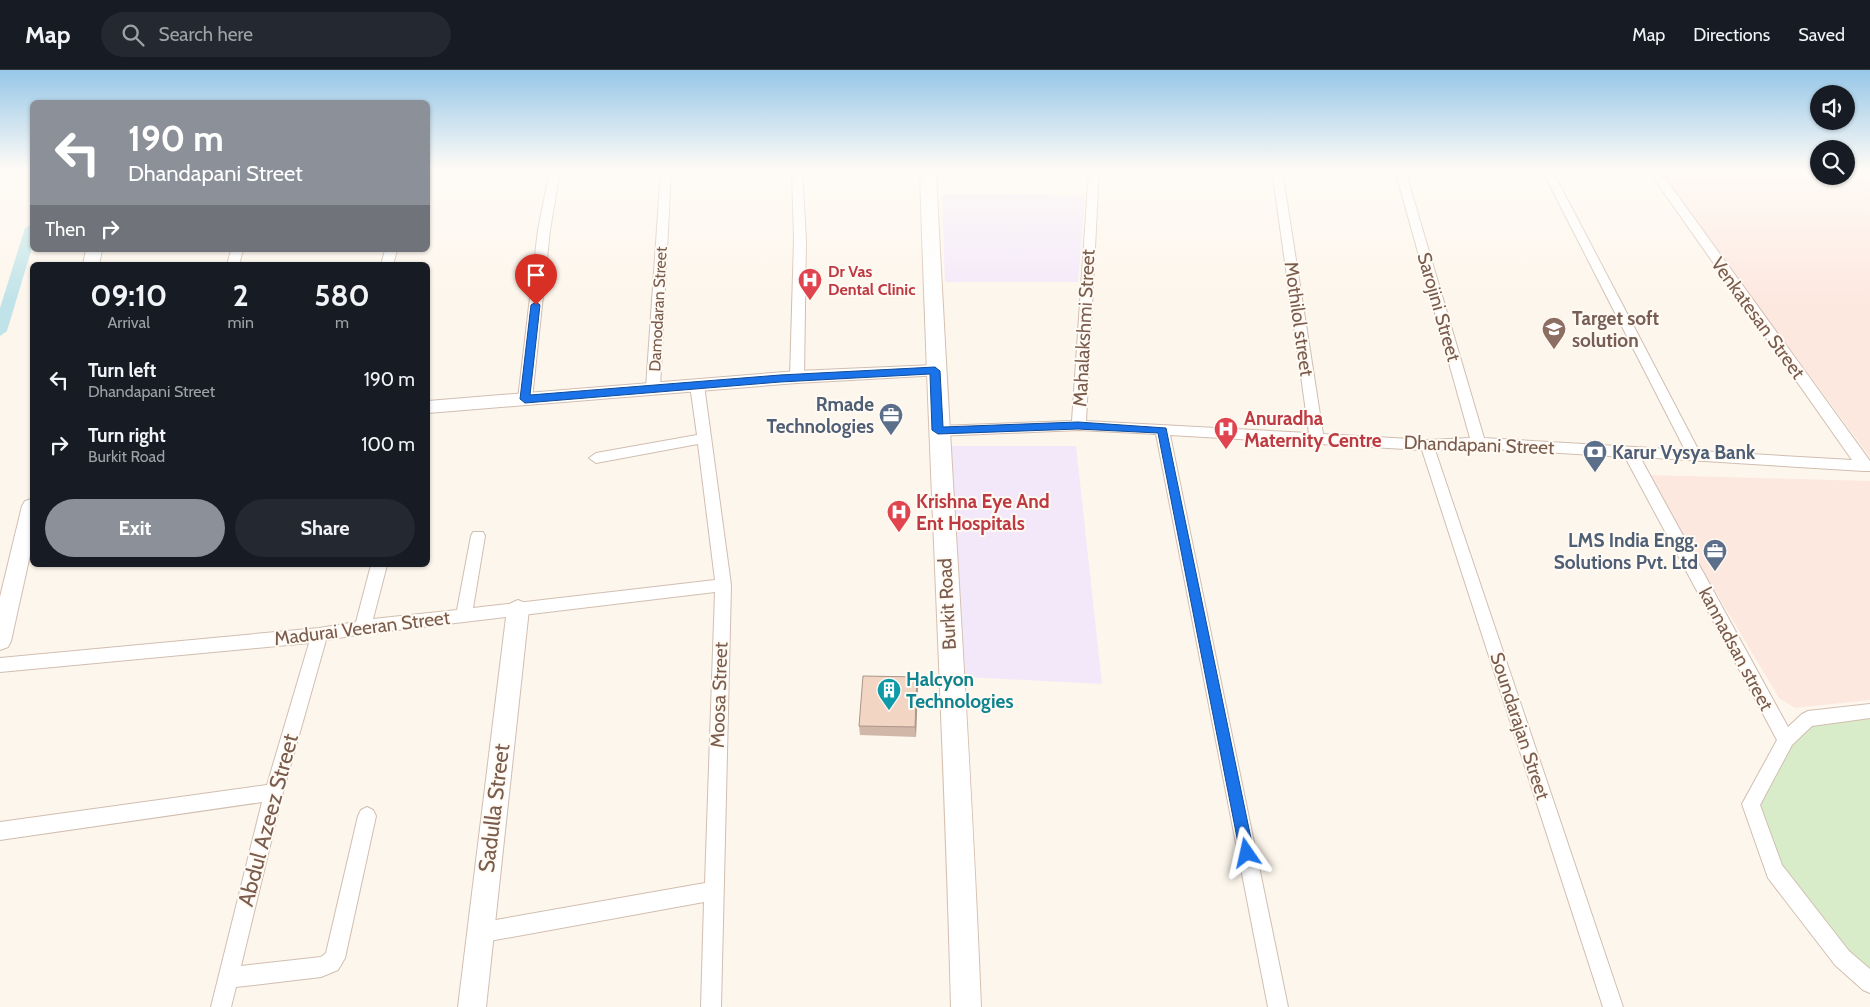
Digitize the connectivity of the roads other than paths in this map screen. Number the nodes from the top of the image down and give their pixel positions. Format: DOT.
graph roads {
  1 [pos="547,214"];
  2 [pos="663,214"];
  3 [pos="799,214"];
  4 [pos="930,214"];
  5 [pos="1091,214"];
  6 [pos="1284,214"];
  7 [pos="1412,214"];
  8 [pos="1570,214"];
  9 [pos="1685,214"];
  10 [pos="935,371"];
  11 [pos="797,377"];
  12 [pos="697,385"];
  13 [pos="653,388"];
  14 [pos="525,399"];
  15 [pos="430,407"];
  16 [pos="1078,425"];
  17 [pos="938,430"];
  18 [pos="1162,430"];
  19 [pos="704,438"];
  20 [pos="1317,438"];
  21 [pos="1427,444"];
  22 [pos="1478,444"];
  23 [pos="1630,452"];
  24 [pos="1694,455"];
  25 [pos="596,458"];
  26 [pos="1867,466"];
  27 [pos="478,536"];
  28 [pos="29,540"];
  29 [pos="378,567"];
  30 [pos="723,585"];
  31 [pos="518,609"];
  32 [pos="464,615"];
  33 [pos="364,627"];
  34 [pos="319,635"];
  35 [pos="0,642"];
  36 [pos="0,665"];
  37 [pos="1870,712"];
  38 [pos="1786,740"];
  39 [pos="274,792"];
  40 [pos="367,816"];
  41 [pos="0,831"];
  42 [pos="713,891"];
  43 [pos="479,933"];
  44 [pos="228,978"];
  45 [pos="1870,983"];
  46 [pos="221,1007"];
  47 [pos="472,1007"];
  48 [pos="711,1007"];
  49 [pos="966,1007"];
  50 [pos="1278,1007"];
  51 [pos="1613,1007"];
  1 -- 14 [label="street"];
  2 -- 13 [label="street, Damodaran Street"];
  3 -- 11 [label="street"];
  4 -- 10 [label="main road, Burkit Road"];
  5 -- 16 [label="street, Mahalakshmi Street"];
  6 -- 20 [label="street, Mothilol street"];
  7 -- 22 [label="street, Sarojini Street"];
  8 -- 24 [label="street"];
  9 -- 26 [label="street, Venkatesan Street"];
  10 -- 11 [label="street"];
  10 -- 17 [label="main road, Burkit Road"];
  11 -- 12 [label="street"];
  12 -- 13 [label="street"];
  12 -- 19 [label="street, Moosa Street"];
  13 -- 14 [label="street"];
  14 -- 15 [label="street"];
  16 -- 17 [label="street, Dhandapani Street"];
  16 -- 18 [label="street, Dhandapani Street"];
  17 -- 49 [label="main road, Burkit Road"];
  18 -- 20 [label="street, Dhandapani Street"];
  18 -- 50 [label="street"];
  19 -- 25 [label="street"];
  19 -- 30 [label="street, Moosa Street"];
  20 -- 21 [label="street, Dhandapani Street"];
  21 -- 22 [label="street, Dhandapani Street"];
  21 -- 51 [label="street, Soundarajan Street"];
  22 -- 23 [label="street, Dhandapani Street"];
  23 -- 24 [label="street, Dhandapani Street"];
  23 -- 38 [label="street, kannadsan street"];
  24 -- 26 [label="street, Dhandapani Street"];
  27 -- 32 [label="street"];
  28 -- 35 [label="street"];
  29 -- 33 [label="street"];
  30 -- 31 [label="street, Madurai Veeran Street"];
  30 -- 42 [label="street, Moosa Street"];
  31 -- 32 [label="street, Madurai Veeran Street"];
  31 -- 43 [label="street, Sadulla Street"];
  32 -- 33 [label="street, Madurai Veeran Street"];
  33 -- 34 [label="street, Madurai Veeran Street"];
  34 -- 36 [label="street, Madurai Veeran Street"];
  34 -- 39 [label="street, Abdul Azeez Street"];
  37 -- 38 [label="street"];
  38 -- 45 [label="street"];
  39 -- 41 [label="street"];
  39 -- 44 [label="street, Abdul Azeez Street"];
  40 -- 44 [label="street"];
  42 -- 43 [label="street"];
  42 -- 48 [label="street, Moosa Street"];
  43 -- 47 [label="street, Sadulla Street"];
  44 -- 46 [label="street, Abdul Azeez Street"];
}
